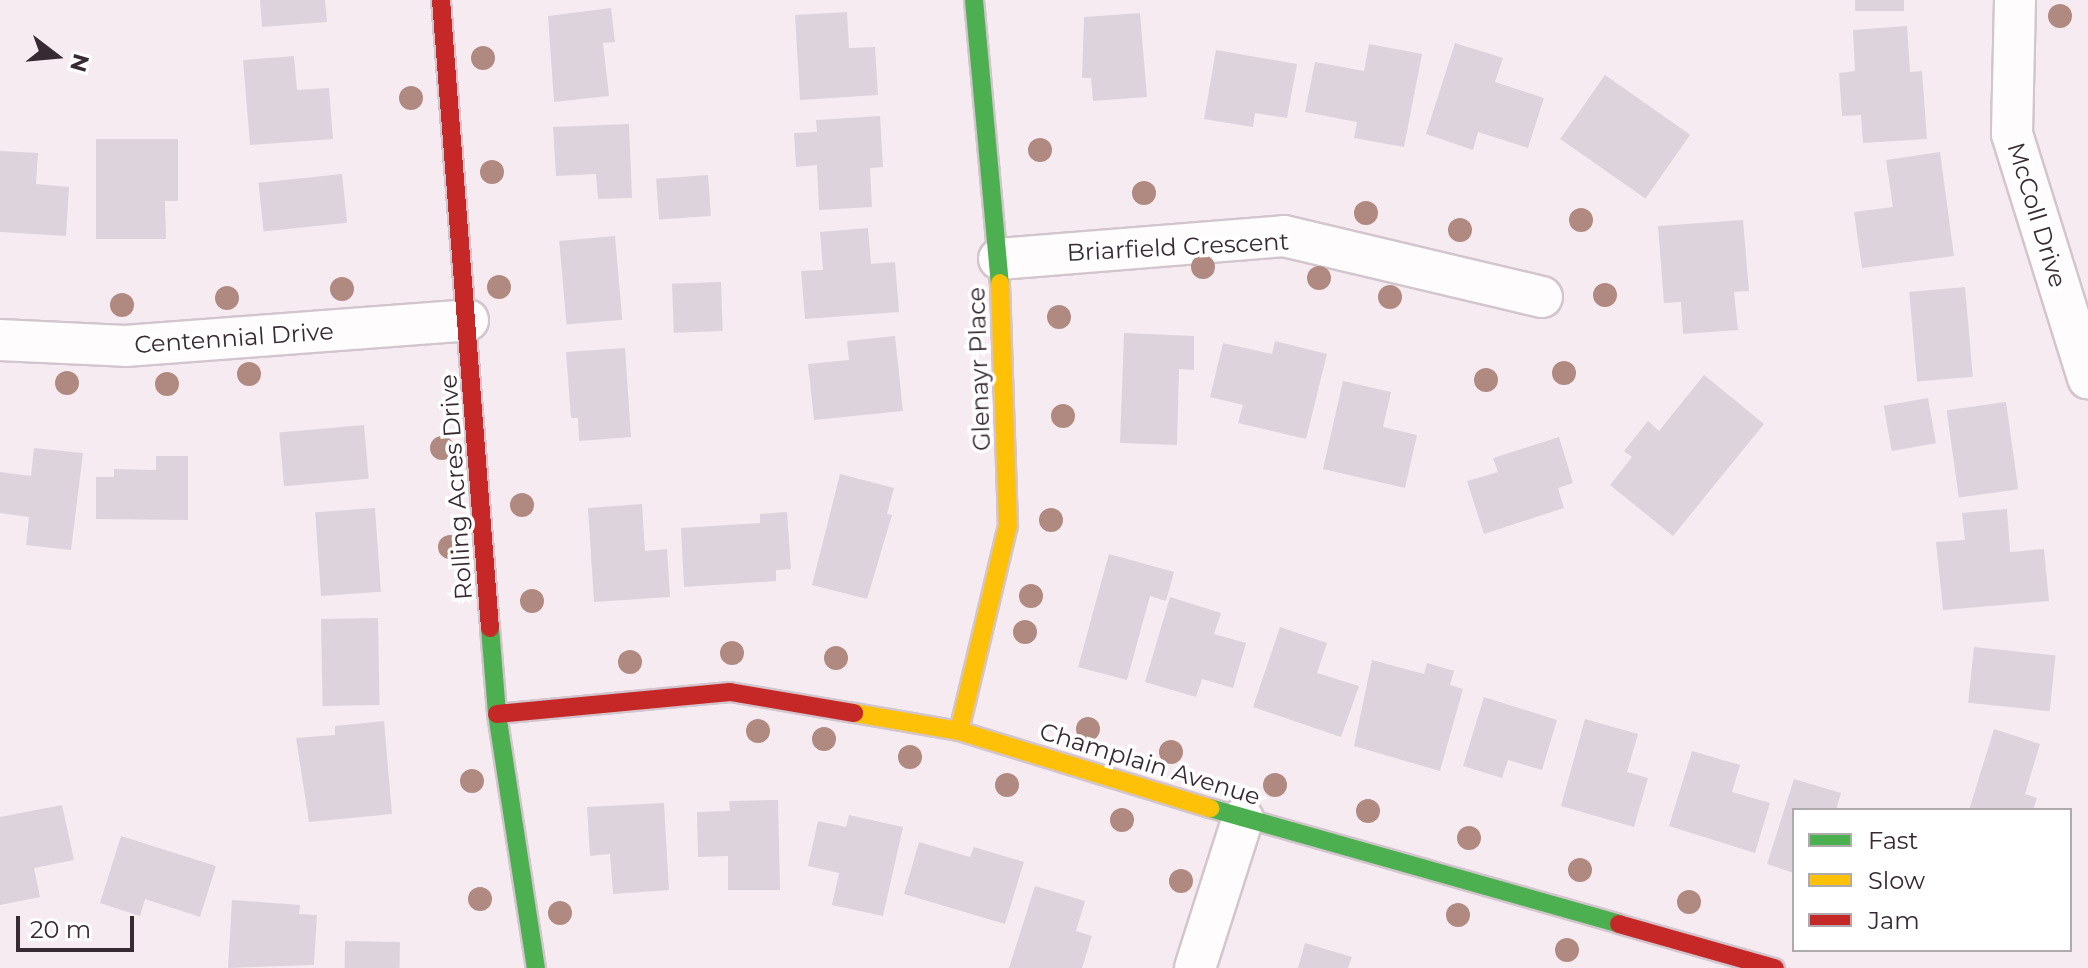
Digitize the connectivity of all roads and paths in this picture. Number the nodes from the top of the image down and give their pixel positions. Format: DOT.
graph roads {
  1 [pos="441,0"];
  2 [pos="974,0"];
  3 [pos="2015,0"];
  4 [pos="999,259"];
  5 [pos="1542,297"];
  6 [pos="468,320"];
  7 [pos="0,340"];
  8 [pos="2088,378"];
  9 [pos="497,714"];
  10 [pos="959,731"];
  11 [pos="1243,818"];
  12 [pos="536,968"];
  13 [pos="1195,968"];
  14 [pos="1775,968"];
  1 -- 6 [label="street, Rolling Acres Drive"];
  2 -- 4 [label="street, Glenayr Place"];
  3 -- 8 [label="street, McColl Drive"];
  4 -- 5 [label="street, Briarfield Crescent"];
  4 -- 10 [label="street, Glenayr Place"];
  6 -- 7 [label="street, Centennial Drive"];
  6 -- 9 [label="street, Rolling Acres Drive"];
  9 -- 10 [label="street, Champlain Avenue"];
  9 -- 12 [label="street, Rolling Acres Drive"];
  10 -- 11 [label="street, Champlain Avenue"];
  11 -- 13 [label="street"];
  11 -- 14 [label="street, Champlain Avenue"];
}
